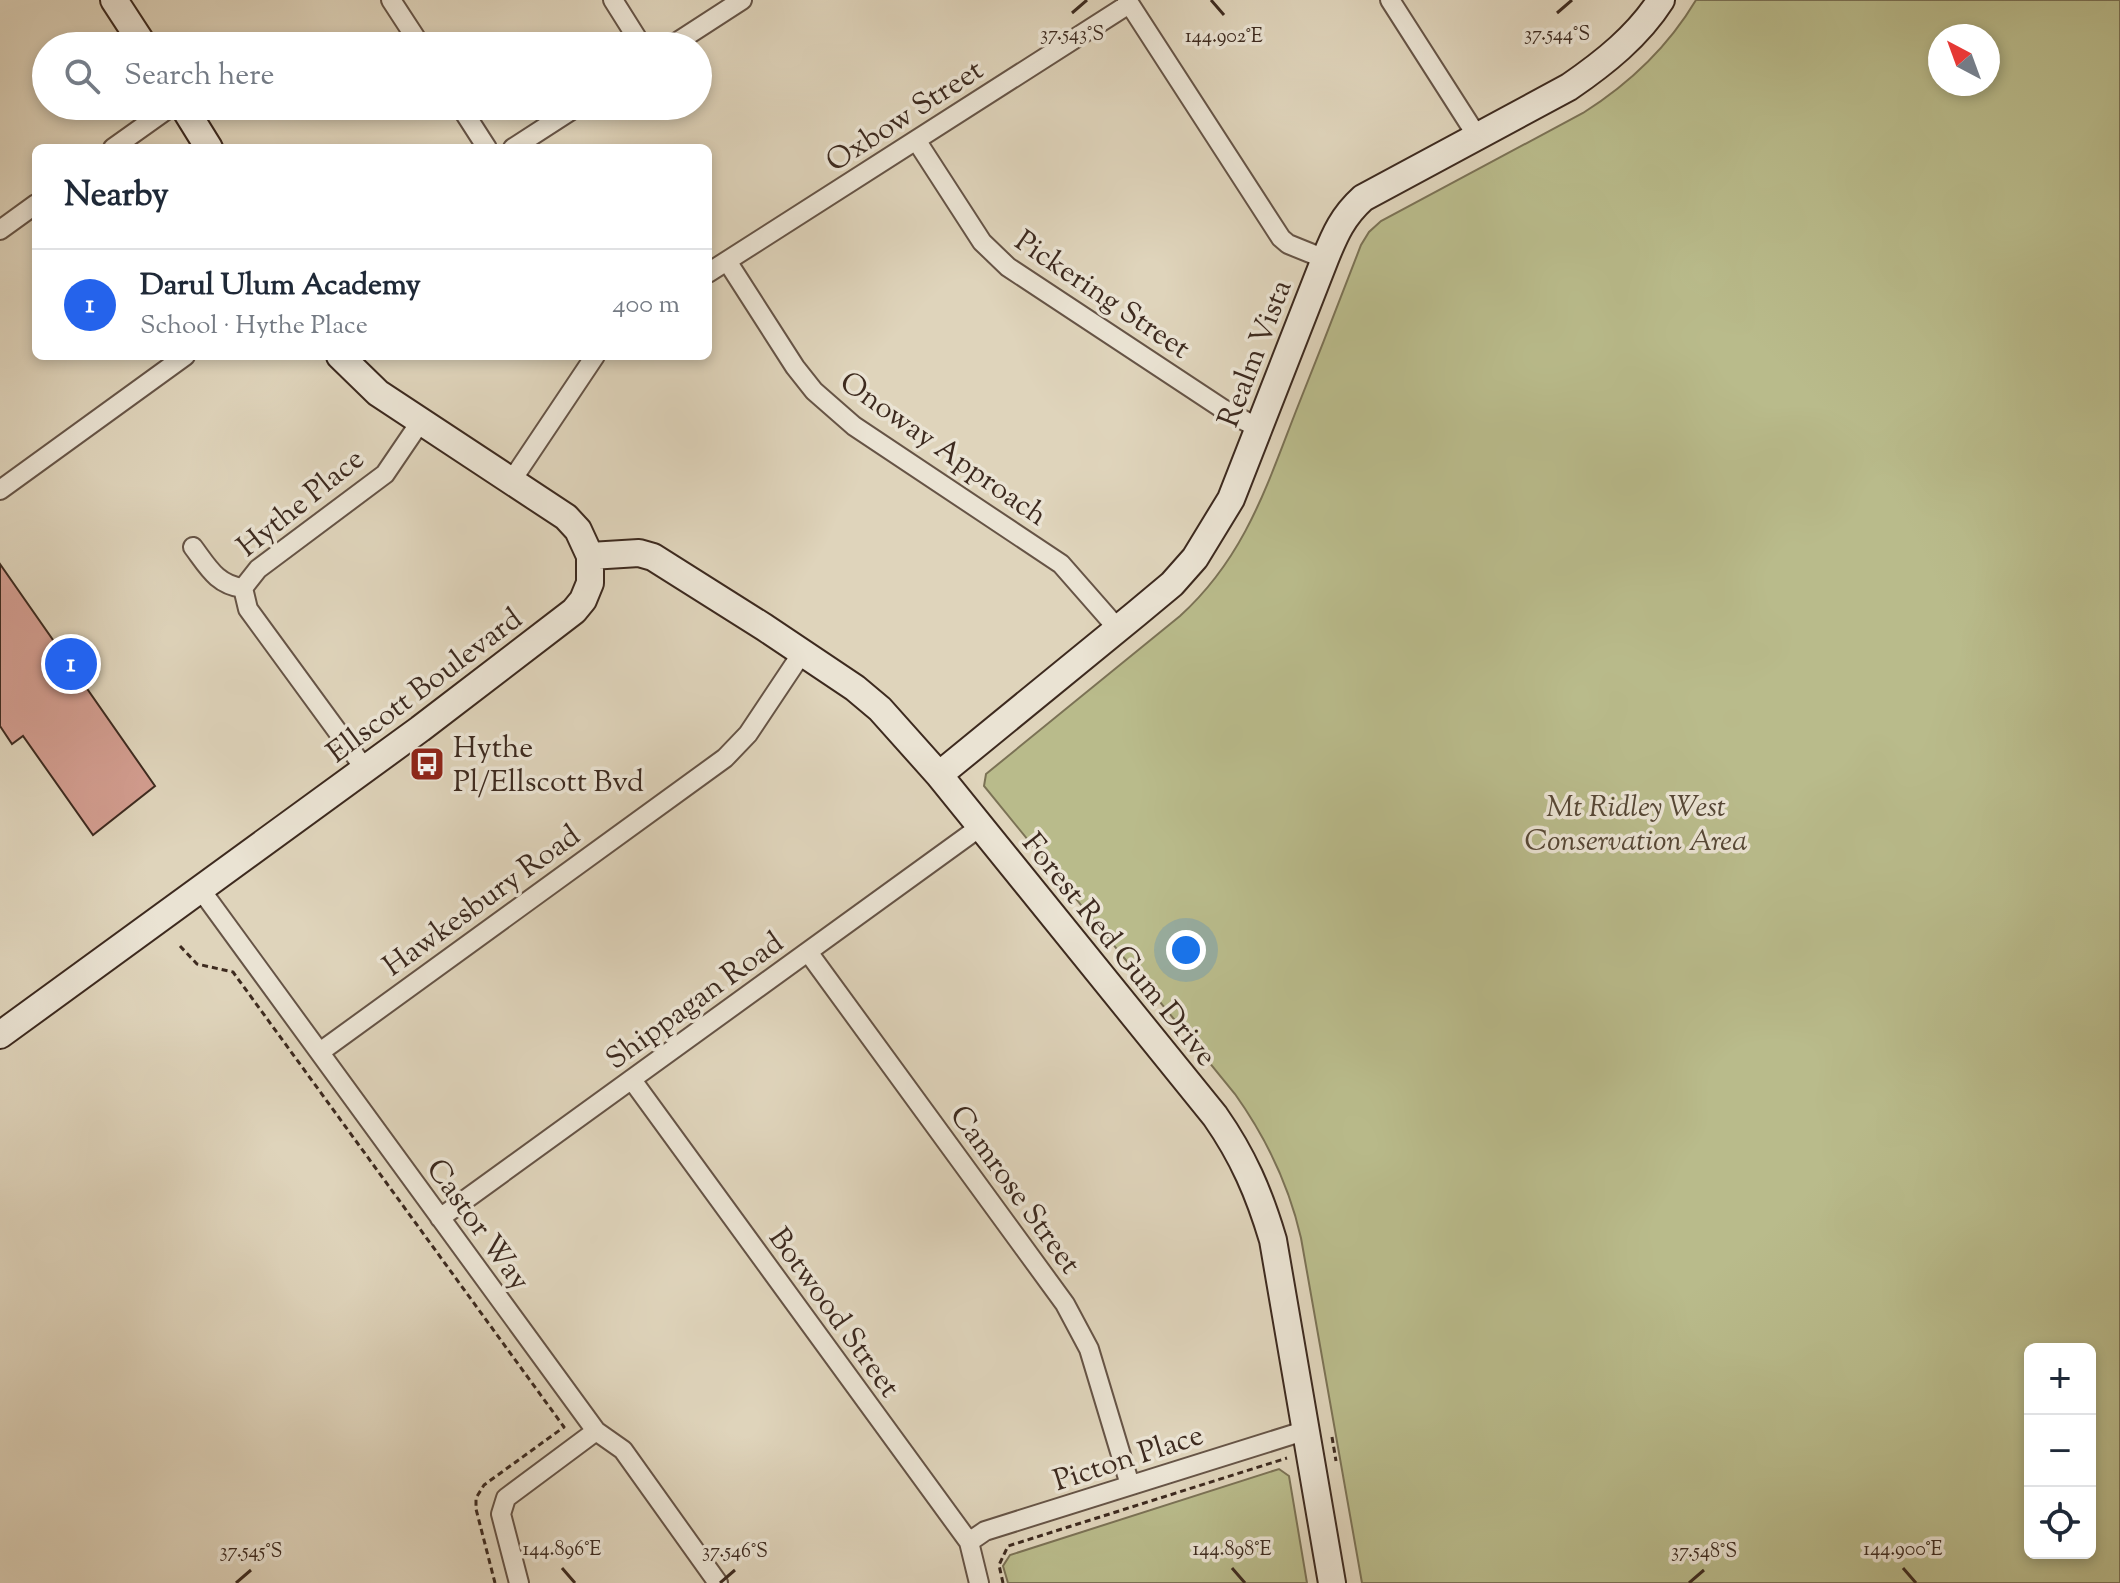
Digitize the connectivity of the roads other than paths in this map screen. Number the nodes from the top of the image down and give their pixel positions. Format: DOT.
graph roads {
  1 [pos="114,0"];
  2 [pos="391,0"];
  3 [pos="613,0"];
  4 [pos="742,0"];
  5 [pos="1390,0"];
  6 [pos="1661,0"];
  7 [pos="1128,2"];
  8 [pos="135,32"];
  9 [pos="412,32"];
  10 [pos="633,32"];
  11 [pos="693,32"];
  12 [pos="152,120"];
  13 [pos="192,120"];
  14 [pos="469,120"];
  15 [pos="556,120"];
  16 [pos="1477,136"];
  17 [pos="916,140"];
  18 [pos="119,144"];
  19 [pos="207,144"];
  20 [pos="484,144"];
  21 [pos="519,144"];
  22 [pos="32,207"];
  23 [pos="0,230"];
  24 [pos="1325,259"];
  25 [pos="727,261"];
  26 [pos="712,270"];
  27 [pos="179,360"];
  28 [pos="344,360"];
  29 [pos="592,360"];
  30 [pos="421,421"];
  31 [pos="1258,428"];
  32 [pos="512,480"];
  33 [pos="0,490"];
  34 [pos="193,547"];
  35 [pos="590,556"];
  36 [pos="243,588"];
  37 [pos="1118,629"];
  38 [pos="802,653"];
  39 [pos="365,769"];
  40 [pos="939,775"];
  41 [pos="980,827"];
  42 [pos="201,890"];
  43 [pos="808,952"];
  44 [pos="0,1035"];
  45 [pos="320,1052"];
  46 [pos="632,1080"];
  47 [pos="440,1218"];
  48 [pos="596,1431"];
  49 [pos="1321,1442"];
  50 [pos="1130,1485"];
  51 [pos="969,1542"];
  52 [pos="519,1583"];
  53 [pos="718,1583"];
  54 [pos="979,1583"];
  55 [pos="1332,1583"];
  1 -- 8 [label="street"];
  2 -- 9 [label="street"];
  3 -- 10 [label="street"];
  4 -- 11 [label="street"];
  5 -- 16 [label="street"];
  6 -- 16 [label="street, Realm Vista"];
  7 -- 17 [label="street, Oxbow Street"];
  7 -- 24 [label="street"];
  12 -- 18 [label="street"];
  13 -- 19 [label="street"];
  14 -- 20 [label="street"];
  15 -- 21 [label="street"];
  16 -- 24 [label="street, Realm Vista"];
  17 -- 25 [label="street, Oxbow Street"];
  17 -- 31 [label="street, Pickering Street"];
  22 -- 23 [label="street"];
  24 -- 31 [label="street, Realm Vista"];
  25 -- 26 [label="street, Oxbow Street"];
  25 -- 37 [label="street, Onoway Approach"];
  27 -- 33 [label="street"];
  28 -- 30 [label="street"];
  29 -- 32 [label="street"];
  30 -- 32 [label="street"];
  30 -- 36 [label="street, Hythe Place"];
  31 -- 37 [label="street, Realm Vista"];
  32 -- 35 [label="street"];
  34 -- 36 [label="street, Hythe Place"];
  35 -- 38 [label="street, Forest Red Gum Drive"];
  35 -- 39 [label="street, Ellscott Boulevard"];
  36 -- 39 [label="street, Hythe Place"];
  37 -- 40 [label="street, Realm Vista"];
  38 -- 40 [label="street, Forest Red Gum Drive"];
  38 -- 45 [label="street, Hawkesbury Road"];
  39 -- 42 [label="street, Ellscott Boulevard"];
  40 -- 41 [label="street, Forest Red Gum Drive"];
  41 -- 43 [label="street, Shippagan Road"];
  41 -- 49 [label="street, Forest Red Gum Drive"];
  42 -- 44 [label="street, Ellscott Boulevard"];
  42 -- 45 [label="street, Castor Way"];
  43 -- 46 [label="street, Shippagan Road"];
  43 -- 50 [label="street, Camrose Street"];
  45 -- 47 [label="street, Castor Way"];
  46 -- 47 [label="street, Shippagan Road"];
  46 -- 51 [label="street, Botwood Street"];
  47 -- 48 [label="street, Castor Way"];
  48 -- 52 [label="street"];
  48 -- 53 [label="street, Castor Way"];
  49 -- 50 [label="street, Picton Place"];
  49 -- 55 [label="street, Forest Red Gum Drive"];
  50 -- 51 [label="street, Picton Place"];
  51 -- 54 [label="street, Botwood Street"];
}
